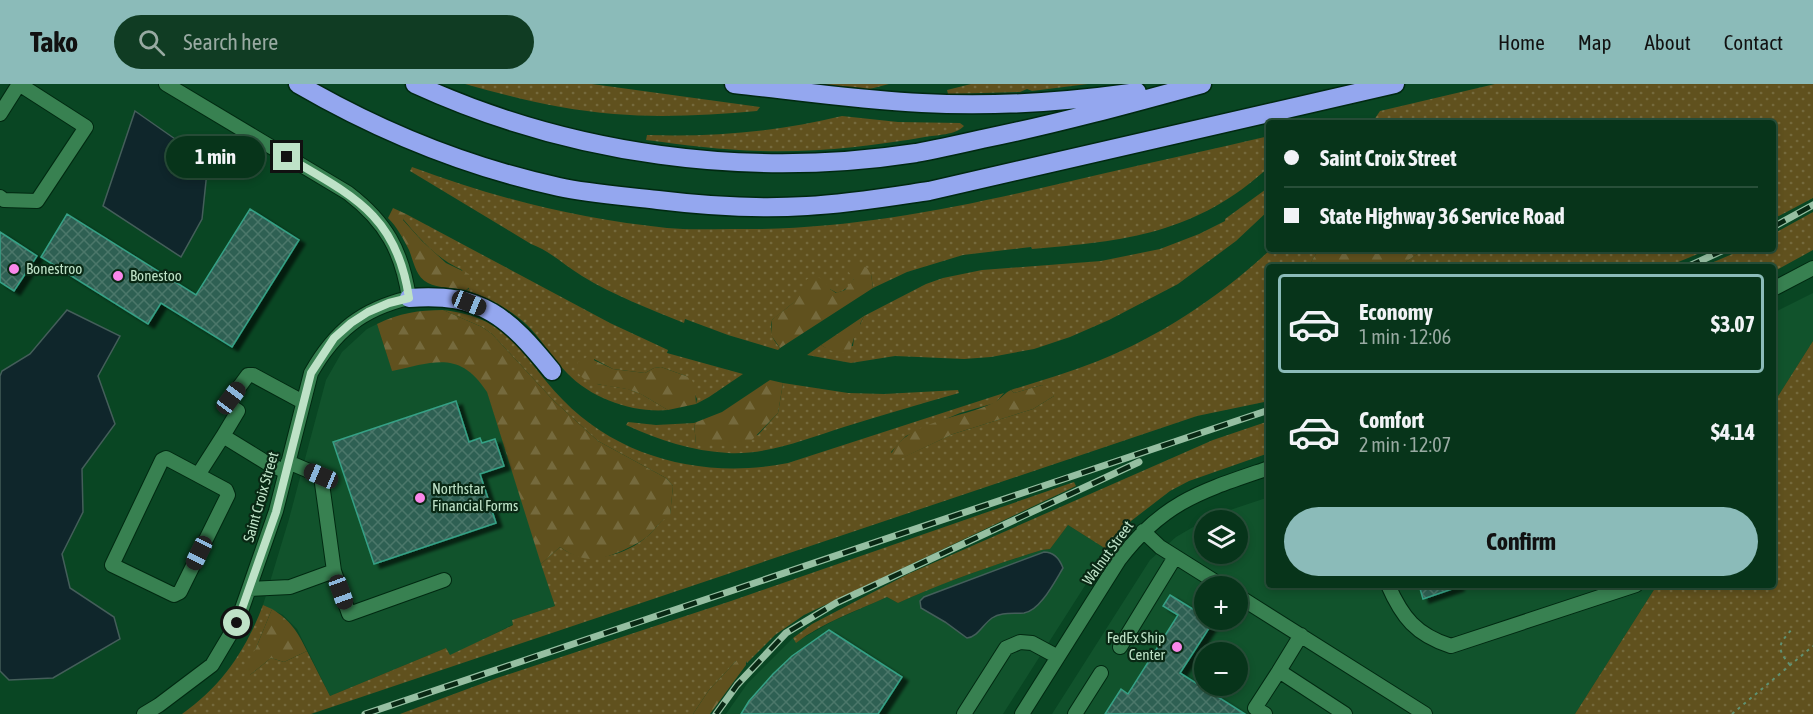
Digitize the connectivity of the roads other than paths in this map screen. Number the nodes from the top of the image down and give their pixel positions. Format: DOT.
graph roads {
  1 [pos="166,84"];
  2 [pos="298,84"];
  3 [pos="415,84"];
  4 [pos="734,84"];
  5 [pos="1200,84"];
  6 [pos="1395,84"];
  7 [pos="0,114"];
  8 [pos="0,197"];
  9 [pos="1813,268"];
  10 [pos="1776,287"];
  11 [pos="409,298"];
  12 [pos="552,371"];
  13 [pos="303,402"];
  14 [pos="223,436"];
  15 [pos="287,467"];
  16 [pos="1266,469"];
  17 [pos="198,475"];
  18 [pos="1143,531"];
  19 [pos="1175,557"];
  20 [pos="334,571"];
  21 [pos="1206,576"];
  22 [pos="444,580"];
  23 [pos="1390,588"];
  24 [pos="1627,588"];
  25 [pos="249,589"];
  26 [pos="1248,602"];
  27 [pos="1301,635"];
  28 [pos="1120,647"];
  29 [pos="1058,657"];
  30 [pos="1279,672"];
  31 [pos="1101,674"];
  32 [pos="144,714"];
  33 [pos="964,714"];
  34 [pos="1022,714"];
  35 [pos="1075,714"];
  36 [pos="1265,714"];
  37 [pos="1345,714"];
  38 [pos="1425,714"];
  1 -- 11 [label="street"];
  2 -- 6 [label="highway"];
  3 -- 5 [label="highway"];
  4 -- 5 [label="highway"];
  7 -- 8 [label="street"];
  9 -- 10 [label="street"];
  11 -- 12 [label="highway"];
  11 -- 13 [label="street, Saint Croix Street"];
  13 -- 14 [label="street"];
  13 -- 15 [label="street, Saint Croix Street"];
  14 -- 15 [label="street"];
  14 -- 17 [label="street"];
  15 -- 20 [label="street"];
  15 -- 25 [label="street, Saint Croix Street"];
  16 -- 18 [label="street, Walnut Street"];
  17 -- 17 [label="street"];
  18 -- 19 [label="street"];
  18 -- 29 [label="street, Walnut Street"];
  19 -- 21 [label="street"];
  19 -- 28 [label="street"];
  20 -- 22 [label="street"];
  20 -- 25 [label="street"];
  23 -- 24 [label="street"];
  25 -- 32 [label="street, Saint Croix Street"];
  26 -- 27 [label="street"];
  27 -- 30 [label="street"];
  27 -- 38 [label="street"];
  29 -- 33 [label="street"];
  29 -- 34 [label="street, Walnut Street"];
  30 -- 36 [label="street"];
  30 -- 37 [label="street"];
  31 -- 35 [label="street"];
}
